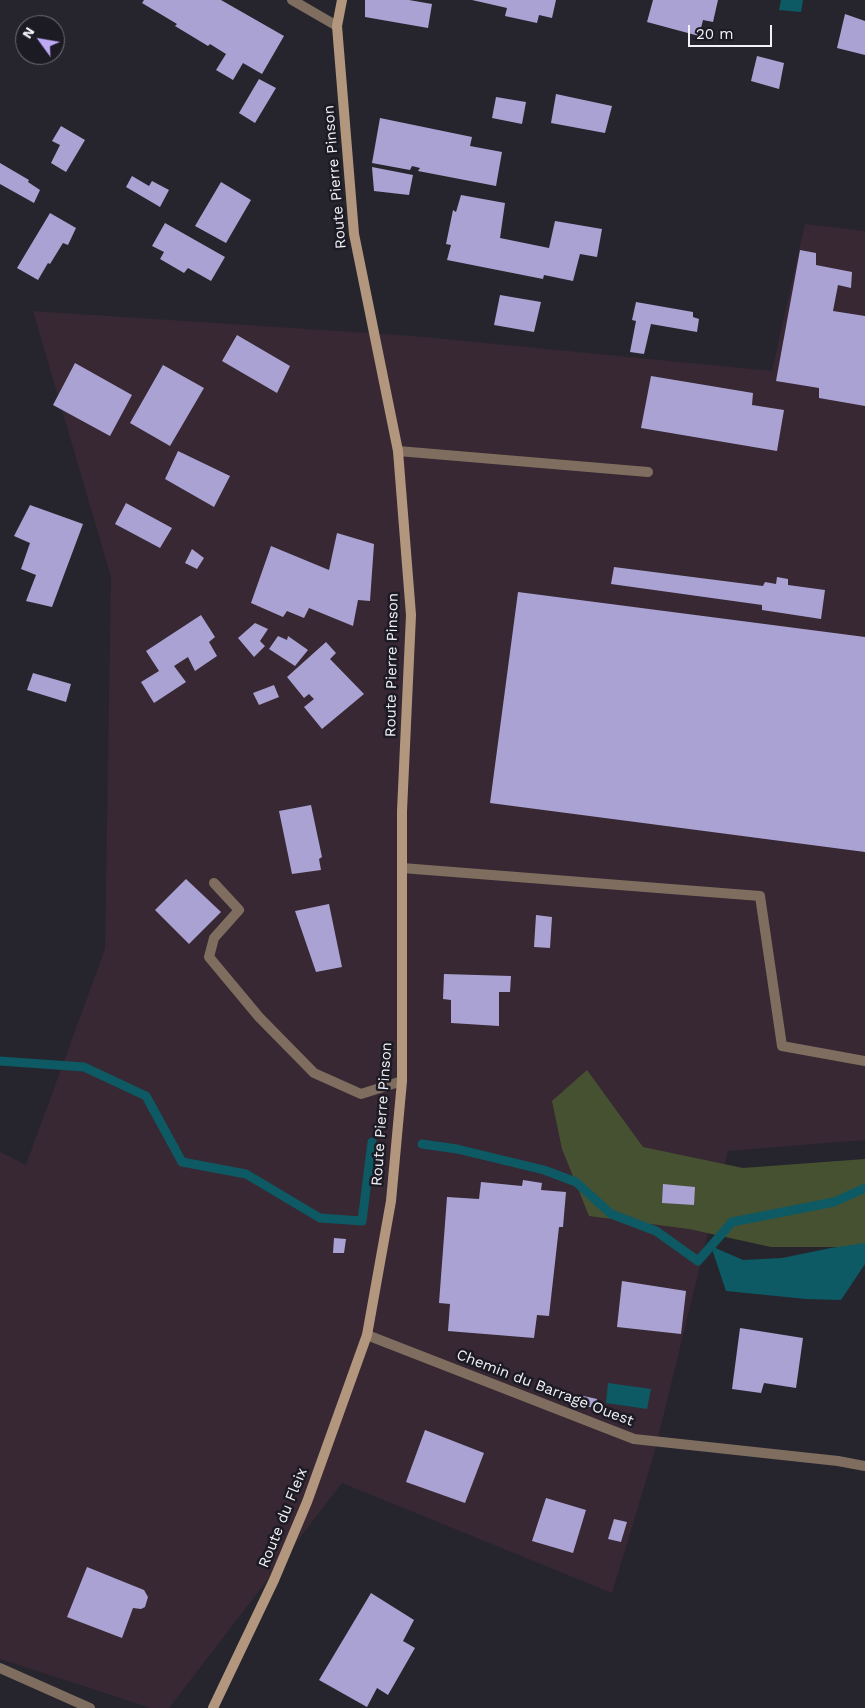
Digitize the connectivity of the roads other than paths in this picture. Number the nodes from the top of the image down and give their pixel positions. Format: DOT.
graph roads {
  1 [pos="292,0"];
  2 [pos="342,0"];
  3 [pos="337,26"];
  4 [pos="398,451"];
  5 [pos="648,472"];
  6 [pos="402,868"];
  7 [pos="214,883"];
  8 [pos="865,1061"];
  9 [pos="402,1081"];
  10 [pos="368,1335"];
  11 [pos="865,1466"];
  12 [pos="0,1668"];
  13 [pos="90,1708"];
  14 [pos="213,1708"];
  1 -- 3 [label="street"];
  2 -- 3 [label="main road, Route Pierre Pinson"];
  3 -- 4 [label="main road, Route Pierre Pinson"];
  4 -- 5 [label="street"];
  4 -- 6 [label="main road, Route Pierre Pinson"];
  6 -- 8 [label="street"];
  6 -- 9 [label="main road, Route Pierre Pinson"];
  7 -- 9 [label="street"];
  9 -- 10 [label="main road, Route Pierre Pinson"];
  10 -- 11 [label="street, Chemin du Barrage Ouest"];
  10 -- 14 [label="main road, Route du Fleix"];
  12 -- 13 [label="street"];
}
